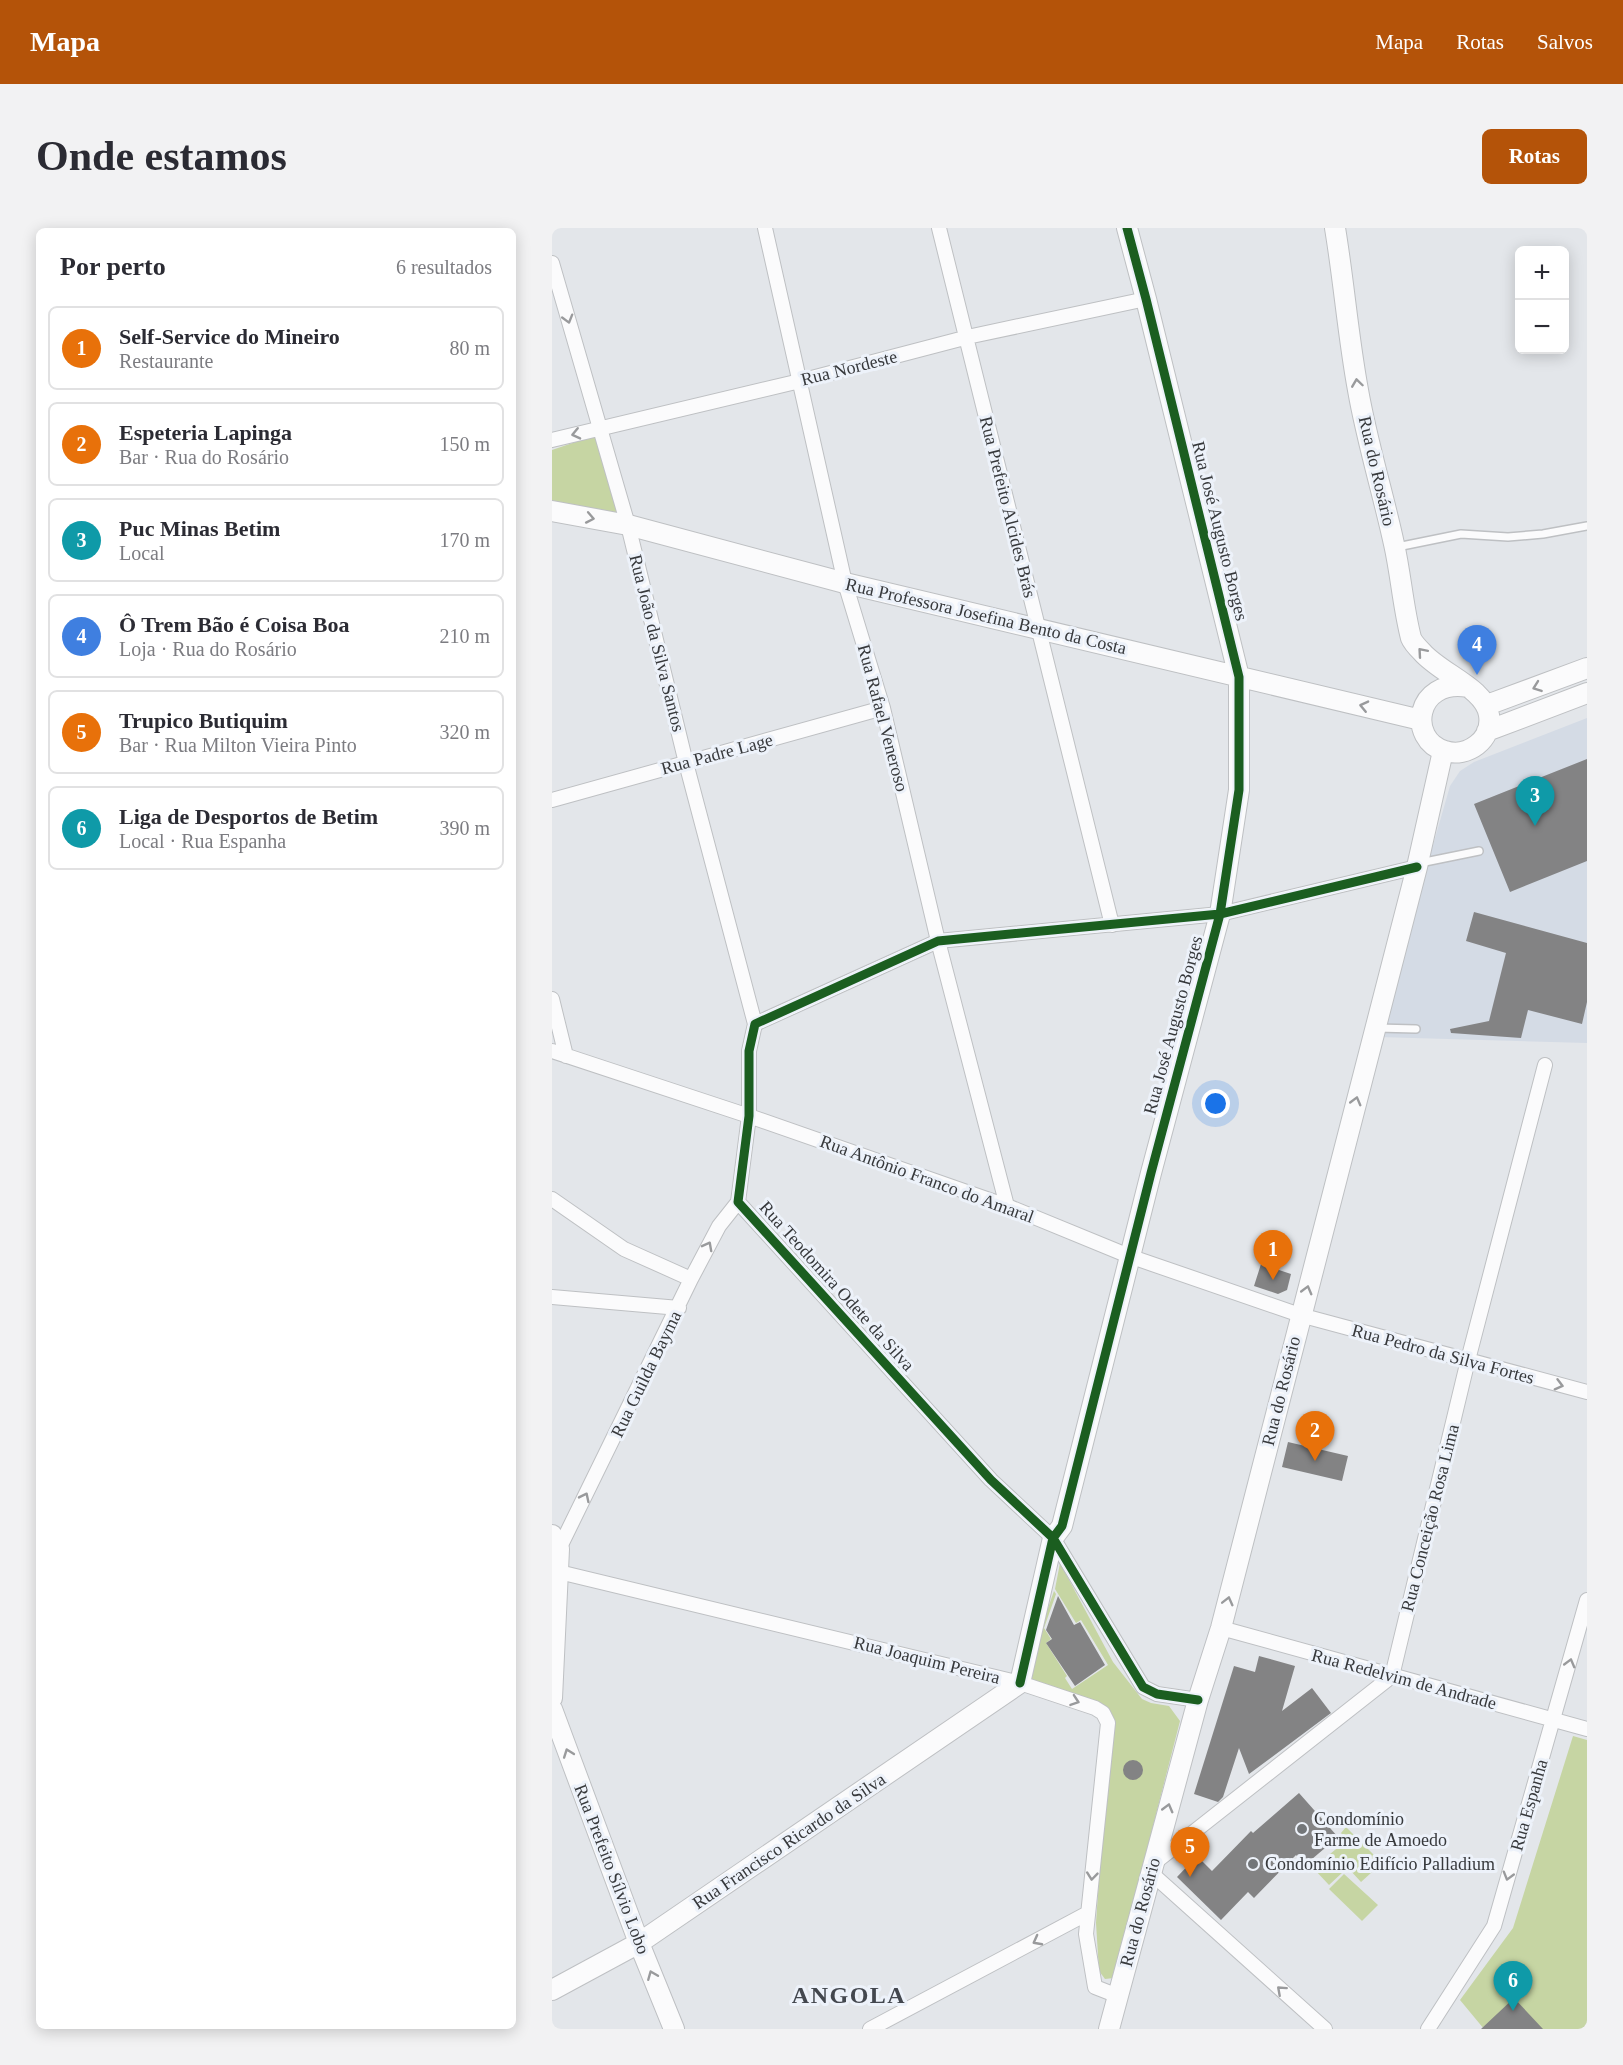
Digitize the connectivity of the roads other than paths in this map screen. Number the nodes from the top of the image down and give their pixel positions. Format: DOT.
graph roads {
  1 [pos="765,228"];
  2 [pos="939,228"];
  3 [pos="1127,228"];
  4 [pos="1335,228"];
  5 [pos="552,263"];
  6 [pos="1146,299"];
  7 [pos="966,338"];
  8 [pos="800,381"];
  9 [pos="600,429"];
  10 [pos="552,440"];
  11 [pos="552,511"];
  12 [pos="628,525"];
  13 [pos="1587,526"];
  14 [pos="1395,547"];
  15 [pos="845,583"];
  16 [pos="1038,628"];
  17 [pos="1587,668"];
  18 [pos="1239,677"];
  19 [pos="1468,687"];
  20 [pos="1587,693"];
  21 [pos="1487,705"];
  22 [pos="883,708"];
  23 [pos="1421,720"];
  24 [pos="1487,731"];
  25 [pos="1443,751"];
  26 [pos="686,763"];
  27 [pos="552,800"];
  28 [pos="1479,851"];
  29 [pos="1417,865"];
  30 [pos="1220,914"];
  31 [pos="1112,925"];
  32 [pos="938,941"];
  33 [pos="552,999"];
  34 [pos="755,1024"];
  35 [pos="1375,1028"];
  36 [pos="1416,1029"];
  37 [pos="552,1051"];
  38 [pos="566,1056"];
  39 [pos="1545,1065"];
  40 [pos="749,1116"];
  41 [pos="552,1199"];
  42 [pos="738,1202"];
  43 [pos="1007,1206"];
  44 [pos="1130,1256"];
  45 [pos="691,1280"];
  46 [pos="552,1297"];
  47 [pos="679,1308"];
  48 [pos="1300,1315"];
  49 [pos="1468,1360"];
  50 [pos="1587,1392"];
  51 [pos="1053,1538"];
  52 [pos="556,1542"];
  53 [pos="559,1572"];
  54 [pos="1587,1600"];
  55 [pos="1221,1628"];
  56 [pos="1392,1676"];
  57 [pos="1020,1683"];
  58 [pos="552,1698"];
  59 [pos="1198,1700"];
  60 [pos="552,1709"];
  61 [pos="1554,1719"];
  62 [pos="1587,1730"];
  63 [pos="1151,1868"];
  64 [pos="1088,1913"];
  65 [pos="639,1943"];
  66 [pos="552,1990"];
  67 [pos="1118,1996"];
  68 [pos="674,2029"];
  69 [pos="870,2029"];
  70 [pos="1109,2029"];
  71 [pos="1325,2029"];
  72 [pos="1428,2029"];
  1 -- 8 [label="street, Rua Rafael Veneroso"];
  2 -- 7 [label="street, Rua Prefeito Alcides Brás"];
  3 -- 6 [label="street, Rua José Augusto Borges"];
  14 -- 4 [label="street, Rua do Rosário, one-way"];
  5 -- 9 [label="street, Rua João da Silva Santos, one-way"];
  6 -- 7 [label="street, Rua Nordeste"];
  6 -- 18 [label="street, Rua José Augusto Borges"];
  7 -- 8 [label="street, Rua Nordeste"];
  7 -- 16 [label="street, Rua Prefeito Alcides Brás"];
  8 -- 9 [label="street, Rua Nordeste"];
  8 -- 15 [label="street, Rua Rafael Veneroso"];
  9 -- 10 [label="street, Rua Nordeste, one-way"];
  9 -- 12 [label="street, Rua João da Silva Santos"];
  11 -- 12 [label="street, Rua Professora Josefina Bento da Costa, one-way"];
  12 -- 15 [label="street, Rua Professora Josefina Bento da Costa"];
  12 -- 26 [label="street, Rua João da Silva Santos"];
  13 -- 14 [label="lane"];
  19 -- 14 [label="street, Rua do Rosário, one-way"];
  15 -- 16 [label="street, Rua Professora Josefina Bento da Costa"];
  15 -- 22 [label="street, Rua Rafael Veneroso"];
  16 -- 18 [label="street, Rua Professora Josefina Bento da Costa"];
  16 -- 31 [label="street, Rua Prefeito Alcides Brás"];
  17 -- 21 [label="street, one-way"];
  23 -- 18 [label="street, Rua Professora Josefina Bento da Costa, one-way"];
  18 -- 30 [label="street, Rua José Augusto Borges"];
  19 -- 21 [label="street"];
  19 -- 23 [label="street"];
  20 -- 24 [label="street"];
  21 -- 24 [label="street"];
  22 -- 26 [label="street, Rua Padre Lage"];
  22 -- 32 [label="street, Rua Rafael Veneroso"];
  23 -- 25 [label="street"];
  24 -- 25 [label="street"];
  25 -- 29 [label="street, Rua do Rosário"];
  26 -- 27 [label="street, Rua Padre Lage"];
  26 -- 34 [label="street, Rua João da Silva Santos"];
  28 -- 29 [label="lane"];
  29 -- 30 [label="street"];
  29 -- 35 [label="street, Rua do Rosário"];
  30 -- 31 [label="street"];
  30 -- 44 [label="street, Rua José Augusto Borges"];
  31 -- 32 [label="street"];
  32 -- 34 [label="street"];
  32 -- 43 [label="street, Rua Rafael Veneroso"];
  33 -- 38 [label="street"];
  34 -- 40 [label="street, Rua Teodomira Odete da Silva"];
  35 -- 36 [label="lane"];
  48 -- 35 [label="street, Rua do Rosário, one-way"];
  37 -- 38 [label="street, Rua Antônio Franco do Amaral"];
  38 -- 40 [label="street, Rua Antônio Franco do Amaral"];
  39 -- 49 [label="street, Rua Conceição Rosa Lima"];
  40 -- 42 [label="street, Rua Teodomira Odete da Silva"];
  40 -- 43 [label="street, Rua Antônio Franco do Amaral"];
  41 -- 45 [label="street"];
  45 -- 42 [label="street, Rua Guilda Bayma, one-way"];
  42 -- 51 [label="street, Rua Teodomira Odete da Silva"];
  43 -- 44 [label="street, Rua Antônio Franco do Amaral"];
  44 -- 48 [label="street, Rua Antônio Franco do Amaral"];
  44 -- 51 [label="street, Rua José Augusto Borges"];
  45 -- 47 [label="street, Rua Guilda Bayma"];
  46 -- 47 [label="street"];
  52 -- 47 [label="street, Rua Guilda Bayma, one-way"];
  48 -- 49 [label="street, Rua Pedro da Silva Fortes"];
  55 -- 48 [label="street, Rua do Rosário, one-way"];
  49 -- 50 [label="street, Rua Pedro da Silva Fortes, one-way"];
  49 -- 56 [label="street, Rua Conceição Rosa Lima"];
  51 -- 57 [label="street, Rua José Augusto Borges"];
  51 -- 59 [label="street, Rua Teodomira Odete da Silva"];
  52 -- 53 [label="street"];
  53 -- 57 [label="street, Rua Joaquim Pereira"];
  53 -- 58 [label="street"];
  61 -- 54 [label="street, Rua Espanha, one-way"];
  55 -- 56 [label="street, Rua Redelvim de Andrade"];
  55 -- 59 [label="street, Rua do Rosário"];
  56 -- 61 [label="street, Rua Redelvim de Andrade"];
  56 -- 63 [label="street"];
  57 -- 64 [label="street, Rua Joaquim Pereira, one-way"];
  57 -- 65 [label="street, Rua Francisco Ricardo da Silva"];
  63 -- 59 [label="street, Rua do Rosário, one-way"];
  65 -- 60 [label="street, Rua Prefeito Sílvio Lobo, one-way"];
  61 -- 62 [label="street, Rua Redelvim de Andrade"];
  61 -- 72 [label="street, Rua Espanha, one-way"];
  63 -- 67 [label="street, Rua do Rosário"];
  71 -- 63 [label="street, one-way"];
  64 -- 67 [label="street, Rua Joaquim Pereira"];
  64 -- 69 [label="street, one-way"];
  65 -- 66 [label="street, Rua Francisco Ricardo da Silva"];
  68 -- 65 [label="street, Rua Prefeito Sílvio Lobo, one-way"];
  67 -- 70 [label="street, Rua do Rosário"];
}
